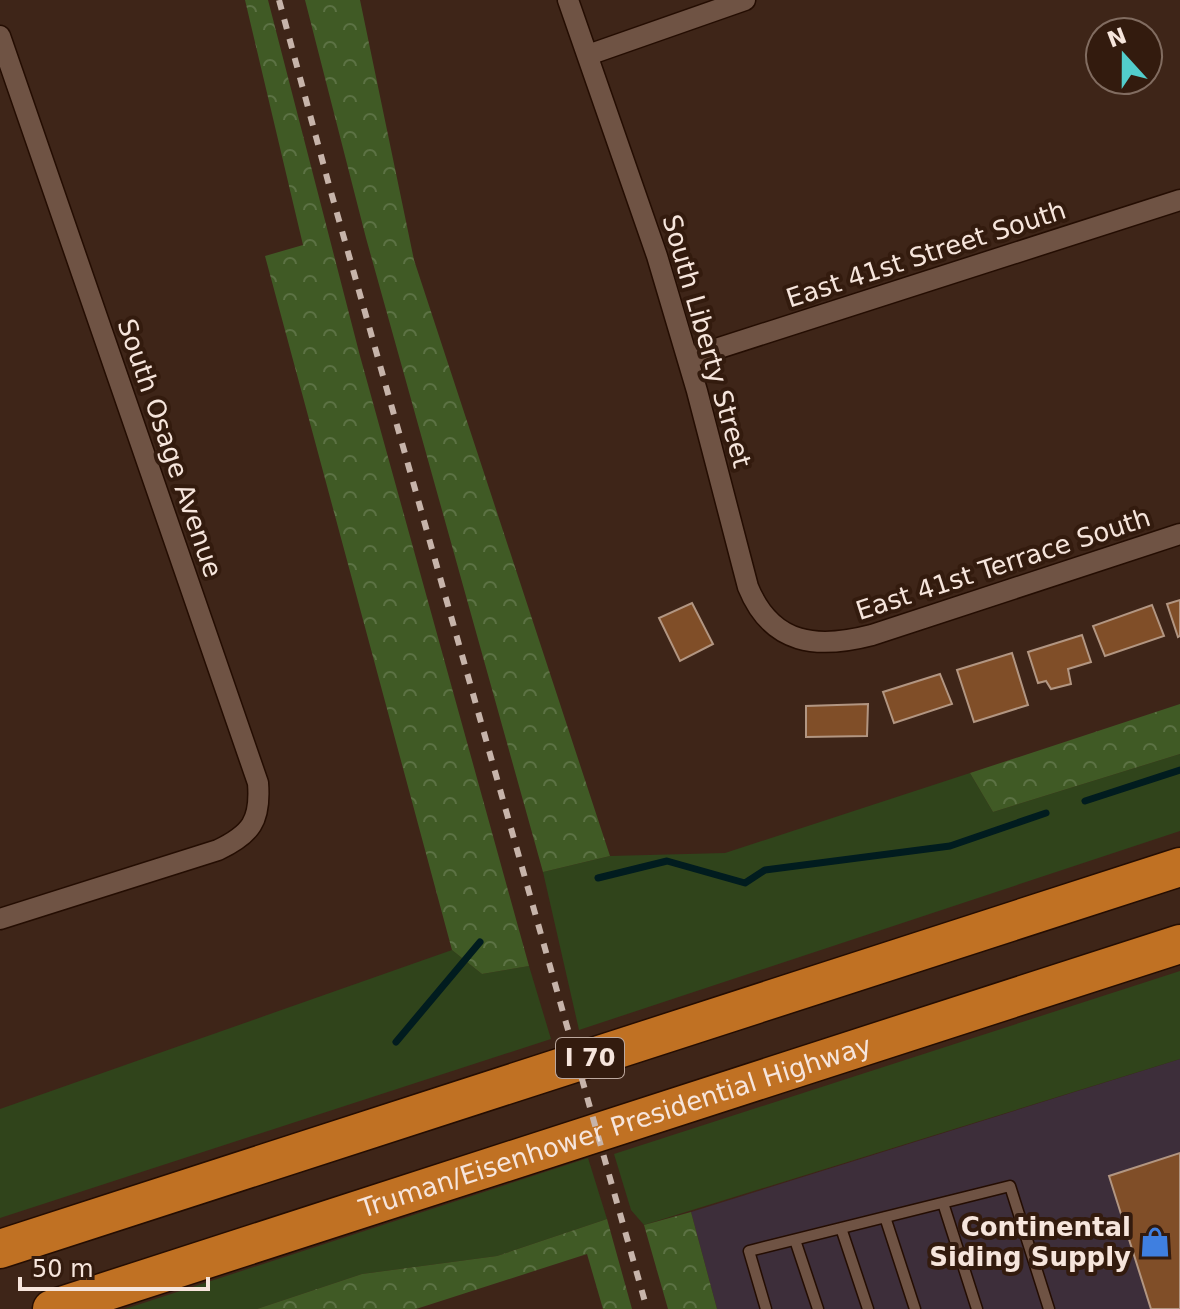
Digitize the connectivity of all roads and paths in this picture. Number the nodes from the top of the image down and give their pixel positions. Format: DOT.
graph roads {
  1 [pos="568,0"];
  2 [pos="745,0"];
  3 [pos="0,36"];
  4 [pos="588,55"];
  5 [pos="1180,200"];
  6 [pos="688,358"];
  7 [pos="1180,534"];
  8 [pos="842,643"];
  9 [pos="1180,867"];
  10 [pos="0,919"];
  11 [pos="1180,944"];
  12 [pos="943,1203"];
  13 [pos="885,1217"];
  14 [pos="841,1228"];
  15 [pos="795,1240"];
  16 [pos="0,1249"];
  17 [pos="52,1309"];
  18 [pos="766,1309"];
  19 [pos="818,1309"];
  20 [pos="868,1309"];
  21 [pos="915,1309"];
  22 [pos="977,1309"];
  23 [pos="1049,1309"];
  1 -- 4 [label="street, South Liberty Street"];
  2 -- 4 [label="street"];
  3 -- 10 [label="street, South Osage Avenue"];
  4 -- 6 [label="street, South Liberty Street"];
  5 -- 6 [label="street, East 41st Street South"];
  6 -- 8 [label="street, South Liberty Street"];
  7 -- 8 [label="street, East 41st Terrace South"];
  9 -- 16 [label="highway, I 70"];
  11 -- 17 [label="highway, Truman/Eisenhower Presidential Highway"];
  12 -- 13 [label="lane"];
  12 -- 22 [label="lane"];
  12 -- 23 [label="lane"];
  13 -- 14 [label="lane"];
  13 -- 21 [label="lane"];
  14 -- 15 [label="lane"];
  14 -- 20 [label="lane"];
  15 -- 18 [label="lane"];
  15 -- 19 [label="lane"];
}
